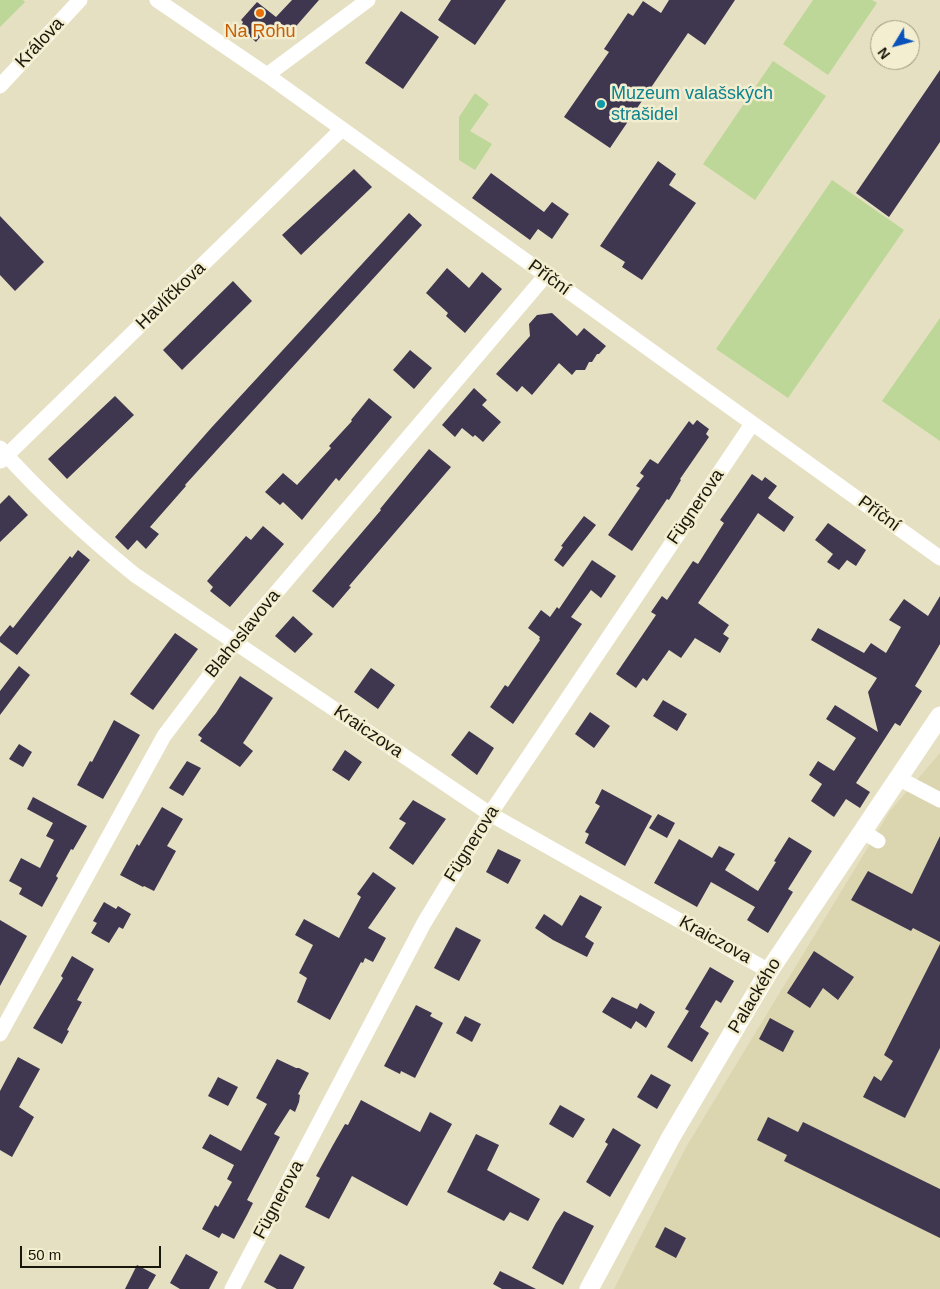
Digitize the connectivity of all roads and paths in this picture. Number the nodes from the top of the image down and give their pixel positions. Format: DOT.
graph roads {
  1 [pos="80,0"];
  2 [pos="157,0"];
  3 [pos="368,0"];
  4 [pos="267,75"];
  5 [pos="0,86"];
  6 [pos="342,129"];
  7 [pos="546,275"];
  8 [pos="752,424"];
  9 [pos="2,455"];
  10 [pos="940,558"];
  11 [pos="234,642"];
  12 [pos="940,716"];
  13 [pos="898,778"];
  14 [pos="940,800"];
  15 [pos="490,814"];
  16 [pos="769,971"];
  17 [pos="0,1034"];
  18 [pos="232,1289"];
  19 [pos="589,1289"];
  1 -- 5 [label="street, Králova"];
  2 -- 4 [label="street, Příční"];
  3 -- 4 [label="street"];
  4 -- 6 [label="street, Příční"];
  6 -- 7 [label="street, Příční"];
  6 -- 9 [label="street, Havlíčkova"];
  7 -- 8 [label="street, Příční"];
  7 -- 11 [label="street, Blahoslavova"];
  8 -- 10 [label="street, Příční"];
  8 -- 15 [label="street, Fügnerova"];
  9 -- 11 [label="street, Kraiczova"];
  11 -- 15 [label="street, Kraiczova"];
  11 -- 17 [label="street, Blahoslavova"];
  12 -- 13 [label="street, Palackého"];
  13 -- 14 [label="street"];
  13 -- 16 [label="street, Palackého"];
  15 -- 16 [label="street, Kraiczova"];
  15 -- 18 [label="street, Fügnerova"];
  16 -- 19 [label="street, Palackého"];
}
